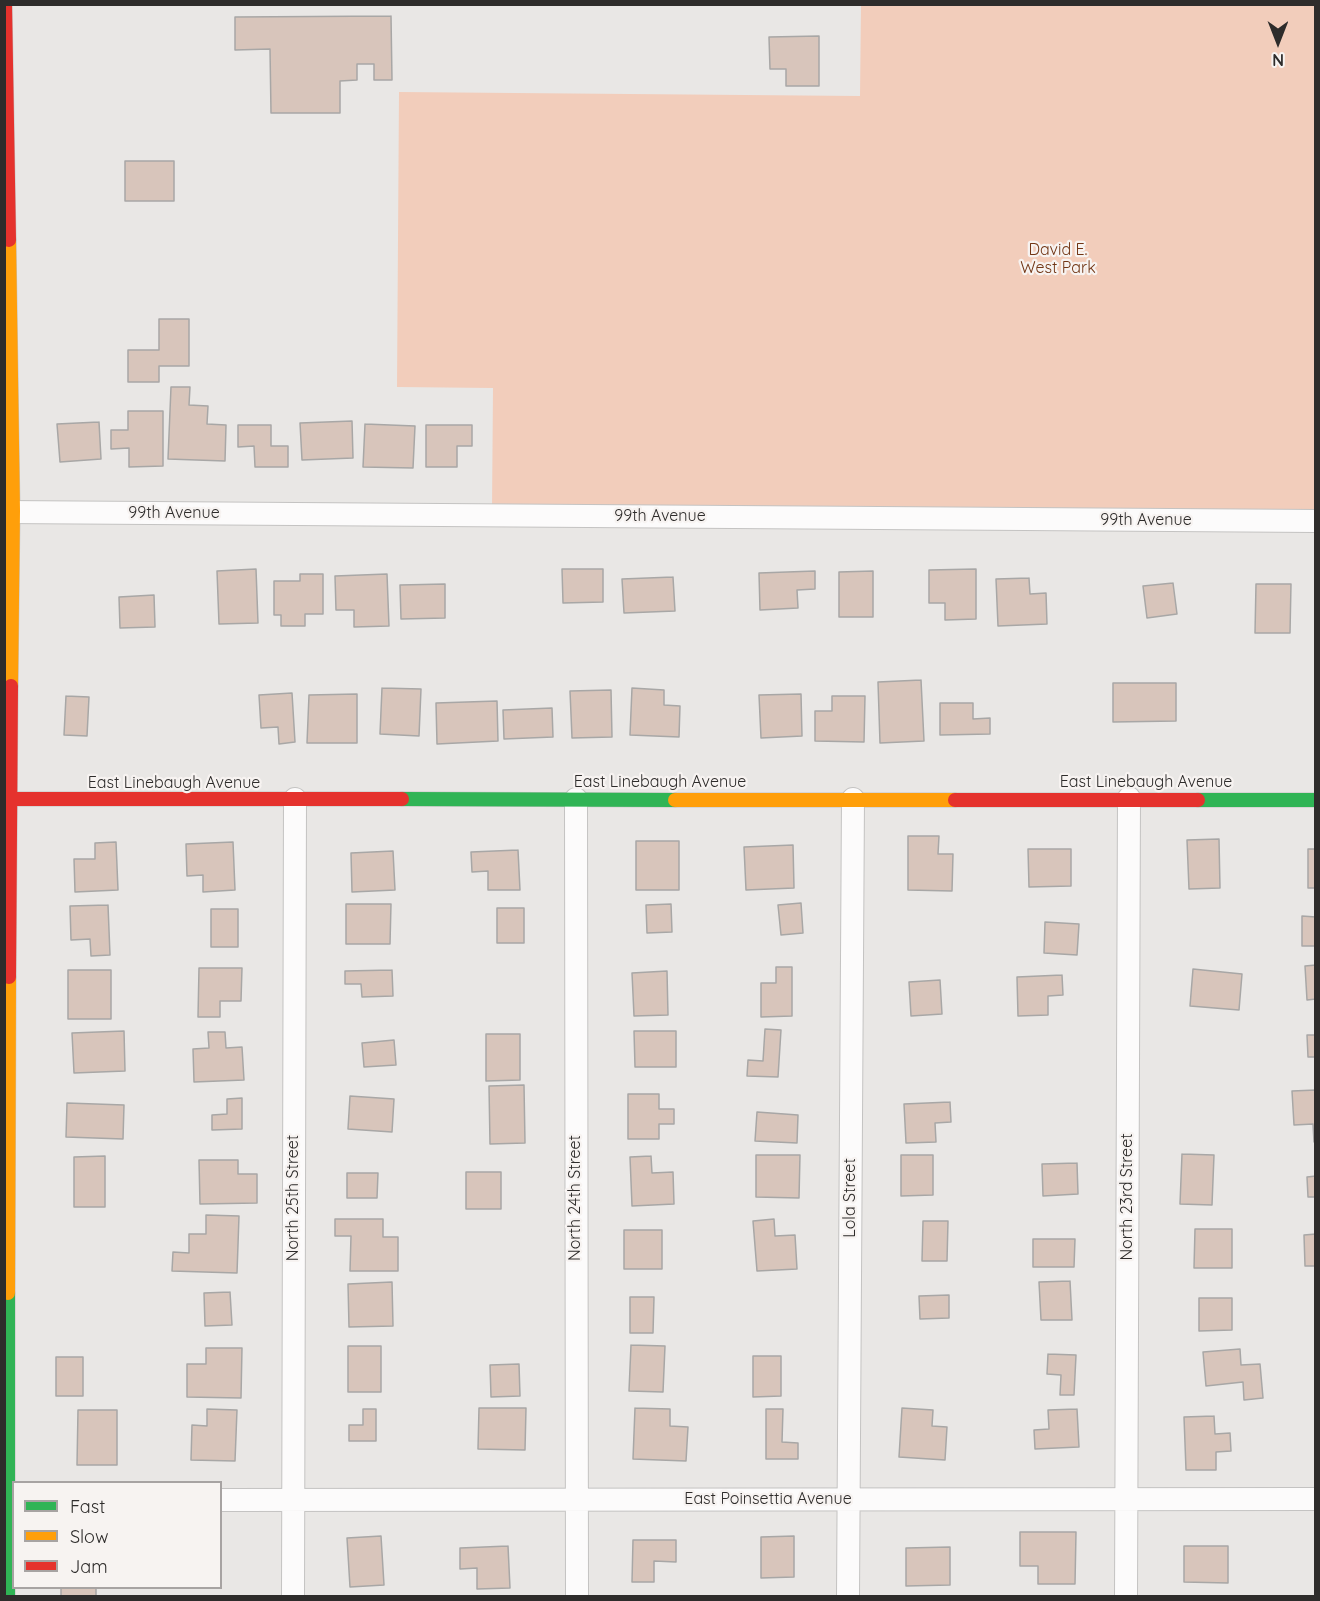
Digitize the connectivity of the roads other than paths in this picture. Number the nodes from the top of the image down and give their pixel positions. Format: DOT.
graph roads {
  1 [pos="4,4"];
  2 [pos="6,245"];
  3 [pos="9,512"];
  4 [pos="1316,521"];
  5 [pos="1129,798"];
  6 [pos="7,799"];
  7 [pos="295,799"];
  8 [pos="576,799"];
  9 [pos="853,799"];
  10 [pos="1316,800"];
  11 [pos="1126,1498"];
  12 [pos="292,1499"];
  13 [pos="575,1499"];
  14 [pos="848,1499"];
  15 [pos="1316,1499"];
  16 [pos="9,1500"];
  17 [pos="222,1500"];
  18 [pos="8,1596"];
  19 [pos="293,1596"];
  20 [pos="577,1596"];
  21 [pos="848,1596"];
  22 [pos="1126,1596"];
  1 -- 2 [label="street"];
  2 -- 3 [label="street"];
  3 -- 4 [label="street, 99th Avenue"];
  3 -- 6 [label="street"];
  5 -- 9 [label="street, East Linebaugh Avenue"];
  5 -- 10 [label="street, East Linebaugh Avenue"];
  5 -- 11 [label="street, North 23rd Street"];
  6 -- 7 [label="street, East Linebaugh Avenue"];
  6 -- 16 [label="street"];
  7 -- 8 [label="street, East Linebaugh Avenue"];
  7 -- 12 [label="street, North 25th Street"];
  8 -- 9 [label="street, East Linebaugh Avenue"];
  8 -- 13 [label="street, North 24th Street"];
  9 -- 14 [label="street, Lola Street"];
  11 -- 14 [label="street, East Poinsettia Avenue"];
  11 -- 15 [label="street, East Poinsettia Avenue"];
  11 -- 22 [label="street, North 23rd Street"];
  12 -- 13 [label="street, East Poinsettia Avenue"];
  12 -- 17 [label="street, East Poinsettia Avenue"];
  12 -- 19 [label="street, North 25th Street"];
  13 -- 14 [label="street, East Poinsettia Avenue"];
  13 -- 20 [label="street, North 24th Street"];
  14 -- 21 [label="street, Lola Street"];
  16 -- 18 [label="street"];
}
